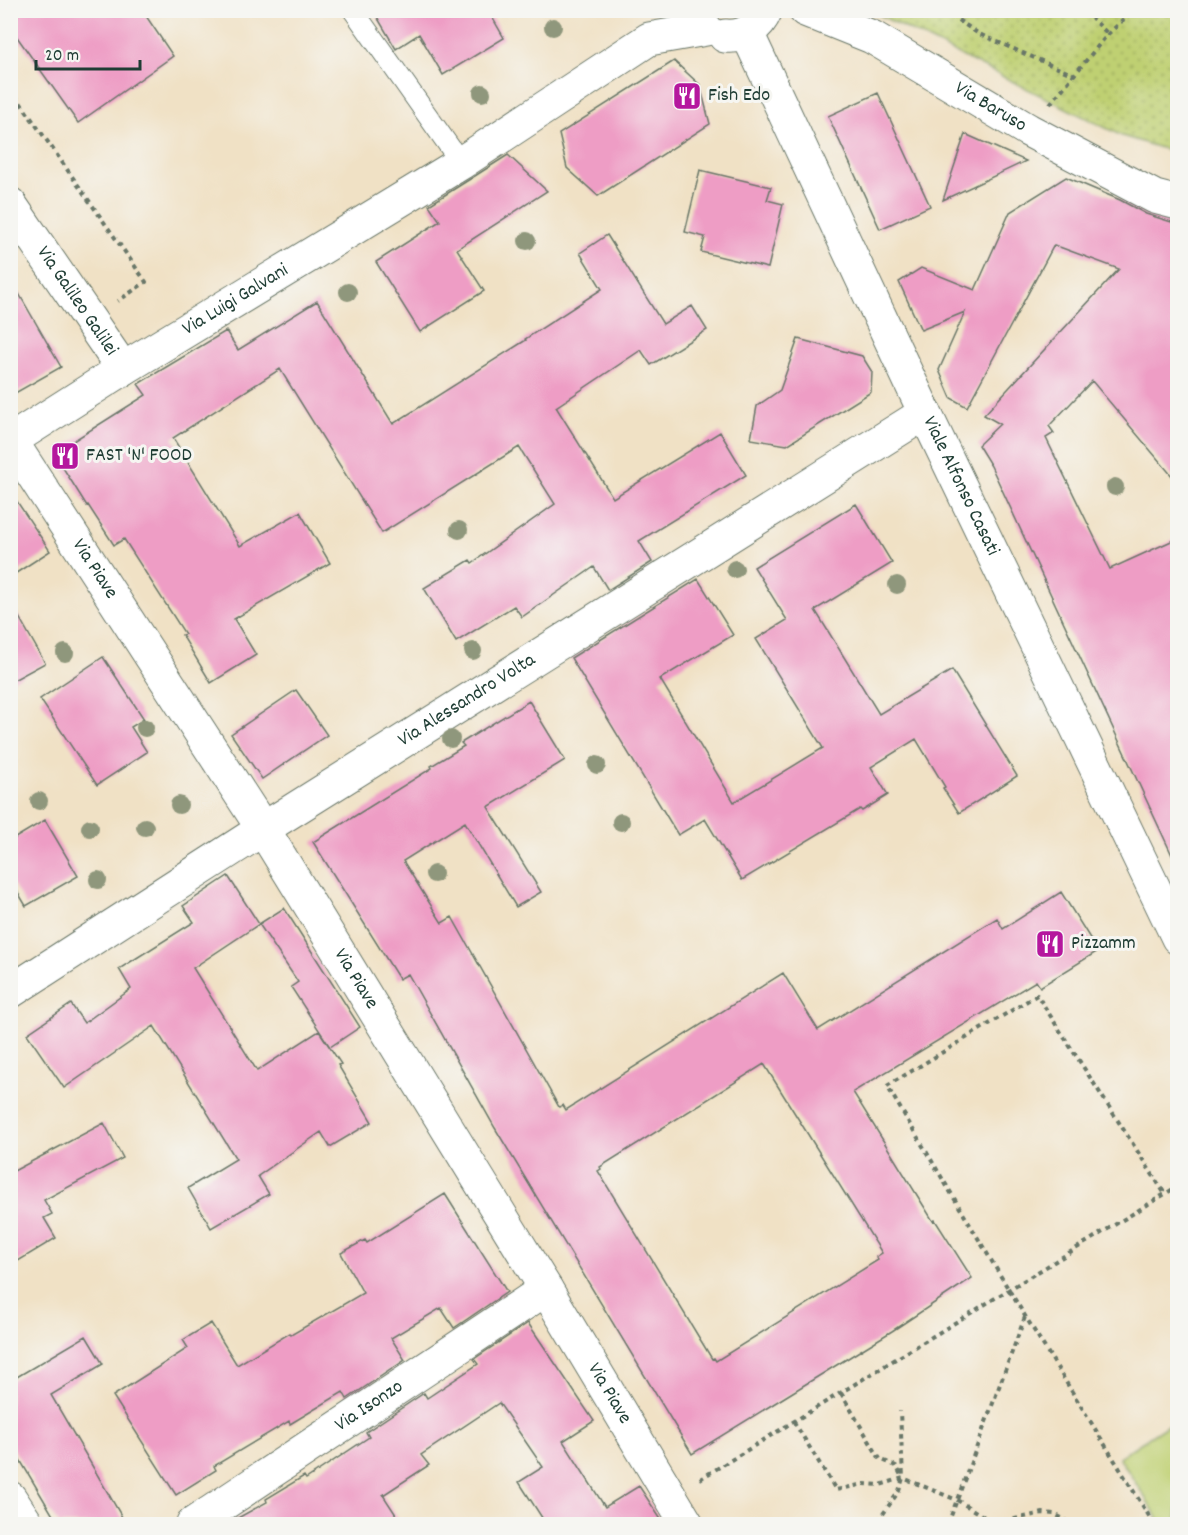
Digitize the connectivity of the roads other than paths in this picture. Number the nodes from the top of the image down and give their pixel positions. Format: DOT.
graph roads {
  1 [pos="353,10"];
  2 [pos="805,10"];
  3 [pos="700,20"];
  4 [pos="757,22"];
  5 [pos="461,163"];
  6 [pos="1178,203"];
  7 [pos="10,204"];
  8 [pos="123,369"];
  9 [pos="925,413"];
  10 [pos="11,441"];
  11 [pos="264,829"];
  12 [pos="1178,938"];
  13 [pos="10,992"];
  14 [pos="546,1289"];
  15 [pos="10,1498"];
  16 [pos="27,1524"];
  17 [pos="193,1524"];
  18 [pos="687,1524"];
  1 -- 5 [label="lane"];
  2 -- 6 [label="street, Via Baruso"];
  3 -- 4 [label="street"];
  3 -- 5 [label="street, Via Luigi Galvani"];
  4 -- 9 [label="street, Viale Alfonso Casati"];
  5 -- 8 [label="street, Via Luigi Galvani"];
  7 -- 8 [label="street, Via Galileo Galilei"];
  8 -- 10 [label="street, Via Luigi Galvani"];
  9 -- 11 [label="street, Via Alessandro Volta"];
  9 -- 12 [label="street, Viale Alfonso Casati"];
  10 -- 11 [label="street, Via Piave"];
  11 -- 13 [label="street, Via Alessandro Volta"];
  11 -- 14 [label="street, Via Piave"];
  14 -- 17 [label="street, Via Isonzo"];
  14 -- 18 [label="street, Via Piave"];
  15 -- 16 [label="street"];
}
